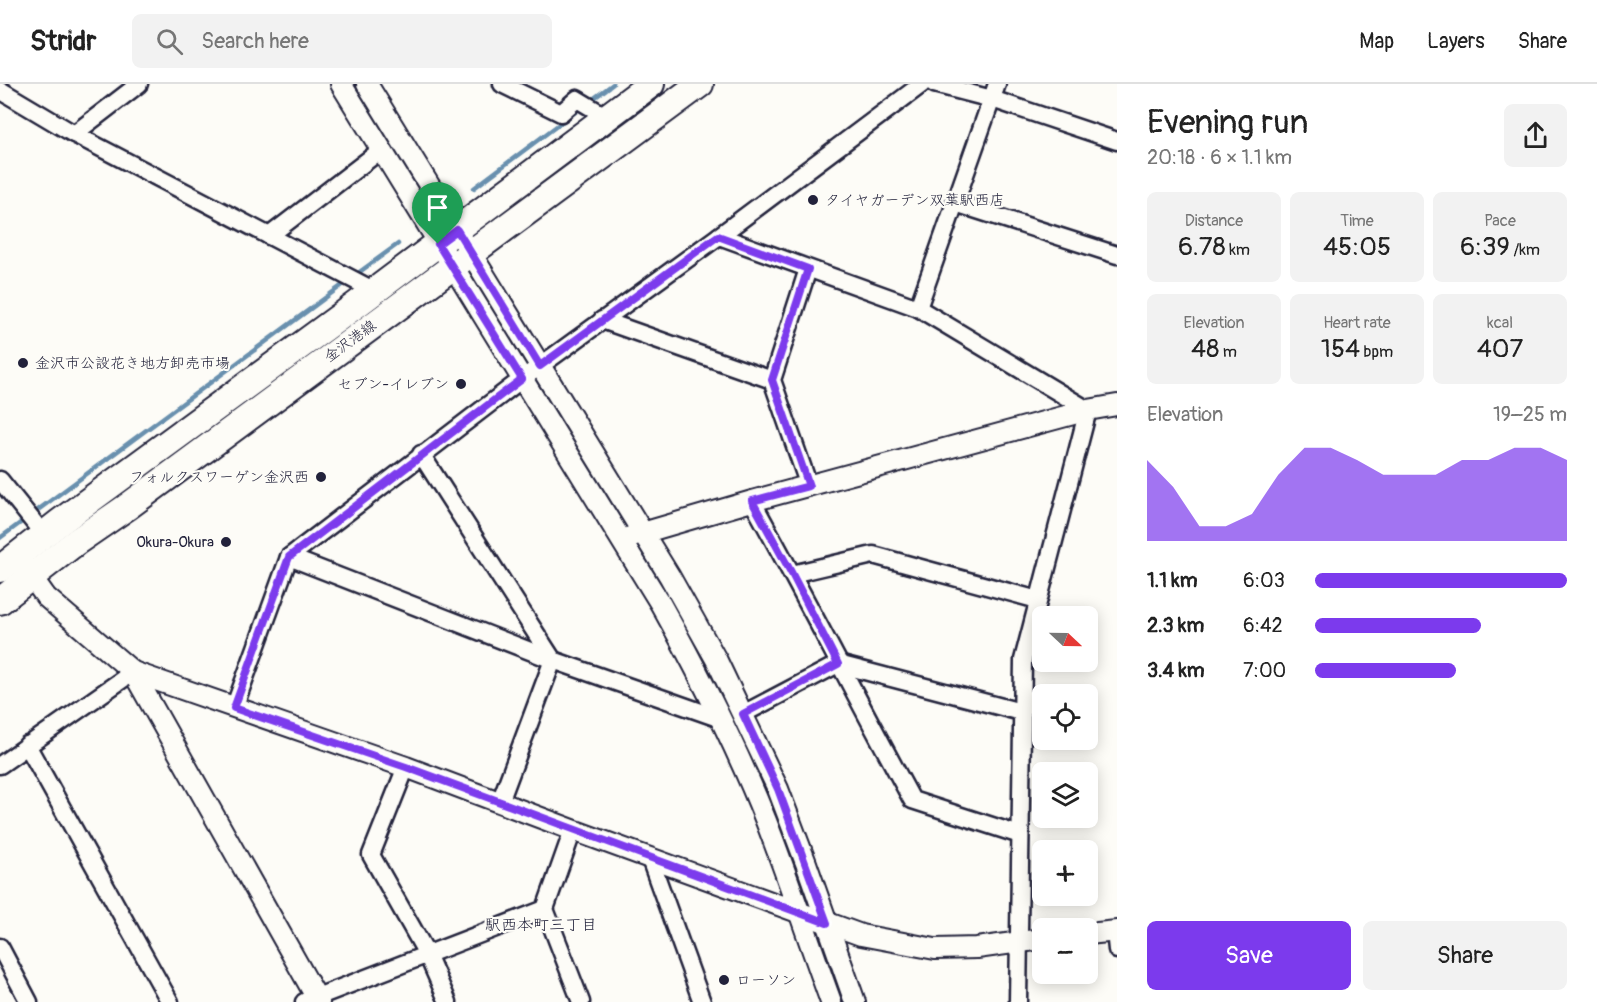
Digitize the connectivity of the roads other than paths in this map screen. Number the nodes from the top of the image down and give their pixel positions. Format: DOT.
graph roads {
  1 [pos="139,84"];
  2 [pos="341,84"];
  3 [pos="367,84"];
  4 [pos="502,84"];
  5 [pos="651,84"];
  6 [pos="700,84"];
  7 [pos="922,84"];
  8 [pos="934,84"];
  9 [pos="0,90"];
  10 [pos="994,91"];
  11 [pos="594,108"];
  12 [pos="74,134"];
  13 [pos="1117,141"];
  14 [pos="381,150"];
  15 [pos="955,203"];
  16 [pos="269,236"];
  17 [pos="718,236"];
  18 [pos="448,237"];
  19 [pos="1117,255"];
  20 [pos="462,260"];
  21 [pos="808,269"];
  22 [pos="360,283"];
  23 [pos="918,308"];
  24 [pos="602,320"];
  25 [pos="540,366"];
  26 [pos="522,379"];
  27 [pos="772,380"];
  28 [pos="1117,405"];
  29 [pos="1088,410"];
  30 [pos="421,454"];
  31 [pos="0,480"];
  32 [pos="809,486"];
  33 [pos="752,501"];
  34 [pos="34,524"];
  35 [pos="643,533"];
  36 [pos="621,540"];
  37 [pos="289,557"];
  38 [pos="8,563"];
  39 [pos="792,574"];
  40 [pos="32,576"];
  41 [pos="0,600"];
  42 [pos="1038,600"];
  43 [pos="553,660"];
  44 [pos="838,664"];
  45 [pos="133,672"];
  46 [pos="234,708"];
  47 [pos="1021,712"];
  48 [pos="743,714"];
  49 [pos="721,719"];
  50 [pos="27,745"];
  51 [pos="0,765"];
  52 [pos="406,767"];
  53 [pos="500,802"];
  54 [pos="573,830"];
  55 [pos="1020,835"];
  56 [pos="650,859"];
  57 [pos="545,909"];
  58 [pos="798,912"];
  59 [pos="827,923"];
  60 [pos="1098,935"];
  61 [pos="1116,937"];
  62 [pos="1032,940"];
  63 [pos="1019,942"];
  64 [pos="0,946"];
  65 [pos="427,954"];
  66 [pos="313,1000"];
  67 [pos="29,1002"];
  68 [pos="170,1002"];
  69 [pos="448,1002"];
  70 [pos="581,1002"];
  71 [pos="702,1002"];
  72 [pos="831,1002"];
  73 [pos="855,1002"];
  74 [pos="1018,1002"];
  1 -- 12 [label="street"];
  2 -- 14 [label="street"];
  3 -- 18 [label="street"];
  4 -- 11 [label="street"];
  5 -- 11 [label="main road, 金沢港線"];
  6 -- 20 [label="main road, 金沢港線"];
  7 -- 17 [label="street"];
  8 -- 10 [label="street"];
  9 -- 12 [label="street"];
  10 -- 13 [label="street"];
  10 -- 15 [label="street"];
  11 -- 18 [label="main road, 金沢港線"];
  12 -- 16 [label="street"];
  14 -- 16 [label="street"];
  14 -- 18 [label="street"];
  15 -- 19 [label="street"];
  15 -- 23 [label="street"];
  16 -- 22 [label="street"];
  17 -- 21 [label="street"];
  17 -- 24 [label="street"];
  18 -- 20 [label="street"];
  18 -- 22 [label="main road, 金沢港線"];
  20 -- 25 [label="street"];
  20 -- 26 [label="street"];
  20 -- 40 [label="main road, 金沢港線"];
  21 -- 23 [label="street"];
  21 -- 27 [label="street"];
  22 -- 34 [label="main road, 金沢港線"];
  23 -- 29 [label="street"];
  24 -- 25 [label="street"];
  24 -- 27 [label="street"];
  25 -- 26 [label="street"];
  25 -- 35 [label="street"];
  26 -- 30 [label="street"];
  26 -- 36 [label="street"];
  27 -- 32 [label="street"];
  28 -- 29 [label="street"];
  29 -- 32 [label="street"];
  29 -- 42 [label="street"];
  30 -- 37 [label="street"];
  30 -- 43 [label="street"];
  31 -- 34 [label="street"];
  32 -- 33 [label="street"];
  33 -- 35 [label="street"];
  33 -- 39 [label="street"];
  34 -- 38 [label="main road, 金沢港線"];
  35 -- 36 [label="street"];
  35 -- 48 [label="street"];
  36 -- 49 [label="street"];
  37 -- 43 [label="street"];
  37 -- 46 [label="street"];
  38 -- 40 [label="street"];
  39 -- 42 [label="street"];
  39 -- 44 [label="street"];
  40 -- 41 [label="main road, 金沢港線"];
  40 -- 45 [label="street"];
  42 -- 47 [label="street"];
  43 -- 49 [label="street"];
  43 -- 53 [label="street"];
  44 -- 47 [label="street"];
  44 -- 48 [label="street"];
  44 -- 55 [label="street"];
  45 -- 46 [label="street"];
  45 -- 50 [label="street"];
  45 -- 66 [label="street"];
  46 -- 52 [label="street"];
  47 -- 55 [label="street"];
  48 -- 59 [label="street"];
  49 -- 58 [label="street"];
  50 -- 51 [label="street"];
  50 -- 68 [label="street"];
  52 -- 53 [label="street"];
  52 -- 65 [label="street"];
  53 -- 54 [label="street"];
  54 -- 56 [label="street"];
  54 -- 57 [label="street"];
  55 -- 63 [label="street"];
  56 -- 58 [label="street"];
  56 -- 71 [label="street"];
  57 -- 65 [label="street"];
  57 -- 70 [label="street"];
  58 -- 59 [label="street"];
  58 -- 72 [label="street"];
  59 -- 63 [label="street"];
  59 -- 73 [label="street"];
  60 -- 61 [label="street"];
  62 -- 63 [label="street"];
  63 -- 74 [label="street"];
  64 -- 67 [label="street"];
  65 -- 66 [label="street"];
  65 -- 69 [label="street"];
}
